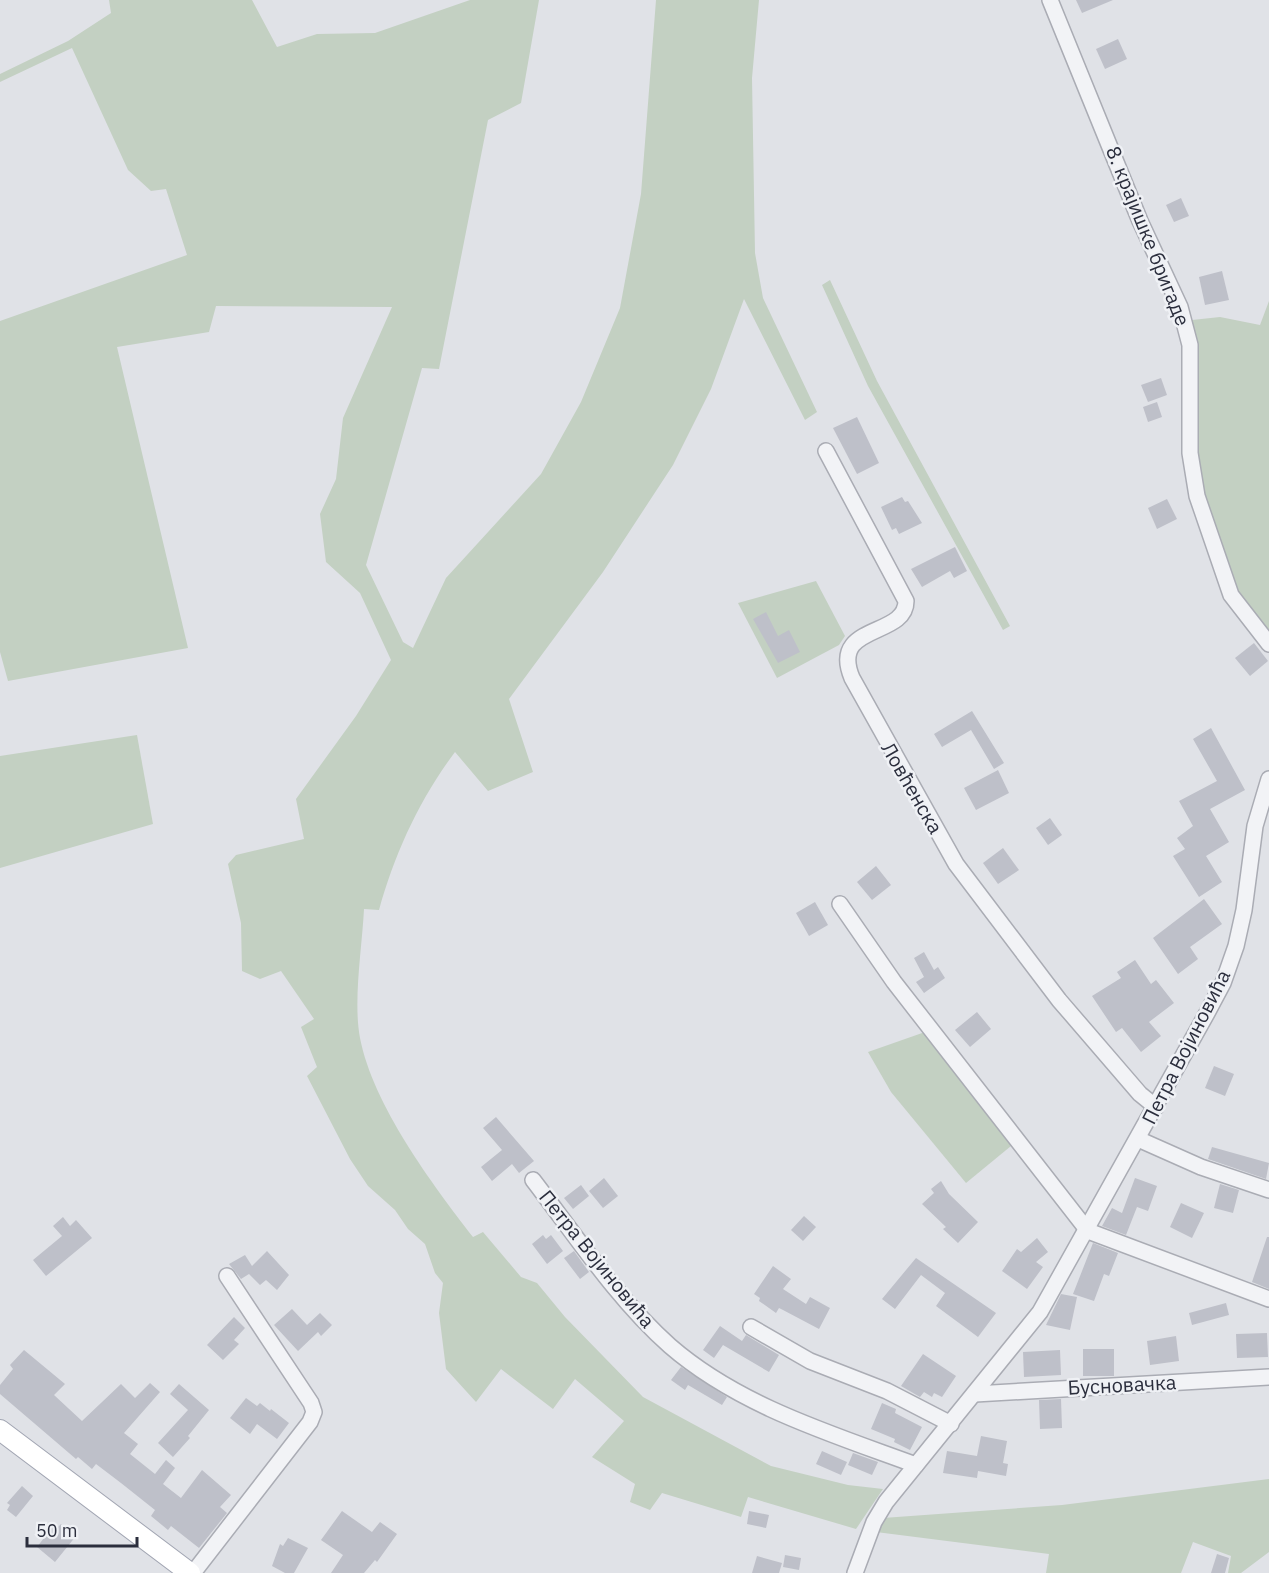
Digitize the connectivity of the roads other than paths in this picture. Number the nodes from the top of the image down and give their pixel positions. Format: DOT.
graph roads {
  1 [pos="1050,0"];
  2 [pos="826,451"];
  3 [pos="1269,644"];
  4 [pos="1269,778"];
  5 [pos="840,904"];
  6 [pos="1156,1107"];
  7 [pos="1138,1139"];
  8 [pos="533,1180"];
  9 [pos="1269,1190"];
  10 [pos="1088,1231"];
  11 [pos="227,1276"];
  12 [pos="1269,1299"];
  13 [pos="751,1327"];
  14 [pos="1269,1377"];
  15 [pos="975,1394"];
  16 [pos="951,1424"];
  17 [pos="0,1430"];
  18 [pos="916,1465"];
  19 [pos="191,1573"];
  20 [pos="855,1573"];
  1 -- 3 [label="street, 8. крајишке бригаде"];
  2 -- 6 [label="street, Ловћенска"];
  4 -- 6 [label="street, Петра Војиновића"];
  5 -- 10 [label="street"];
  6 -- 7 [label="street, Петра Војиновића"];
  7 -- 9 [label="street, Петра Војиновића"];
  7 -- 10 [label="street, Петра Војиновића"];
  8 -- 18 [label="street, Петра Војиновића"];
  10 -- 12 [label="street"];
  10 -- 15 [label="street, Петра Војиновића"];
  11 -- 19 [label="street"];
  13 -- 16 [label="street"];
  14 -- 15 [label="street, Бусновачка"];
  15 -- 16 [label="street, Петра Војиновића"];
  16 -- 18 [label="street, Петра Војиновића"];
  17 -- 19 [label="main road"];
  18 -- 20 [label="street, Петра Војиновића"];
}
